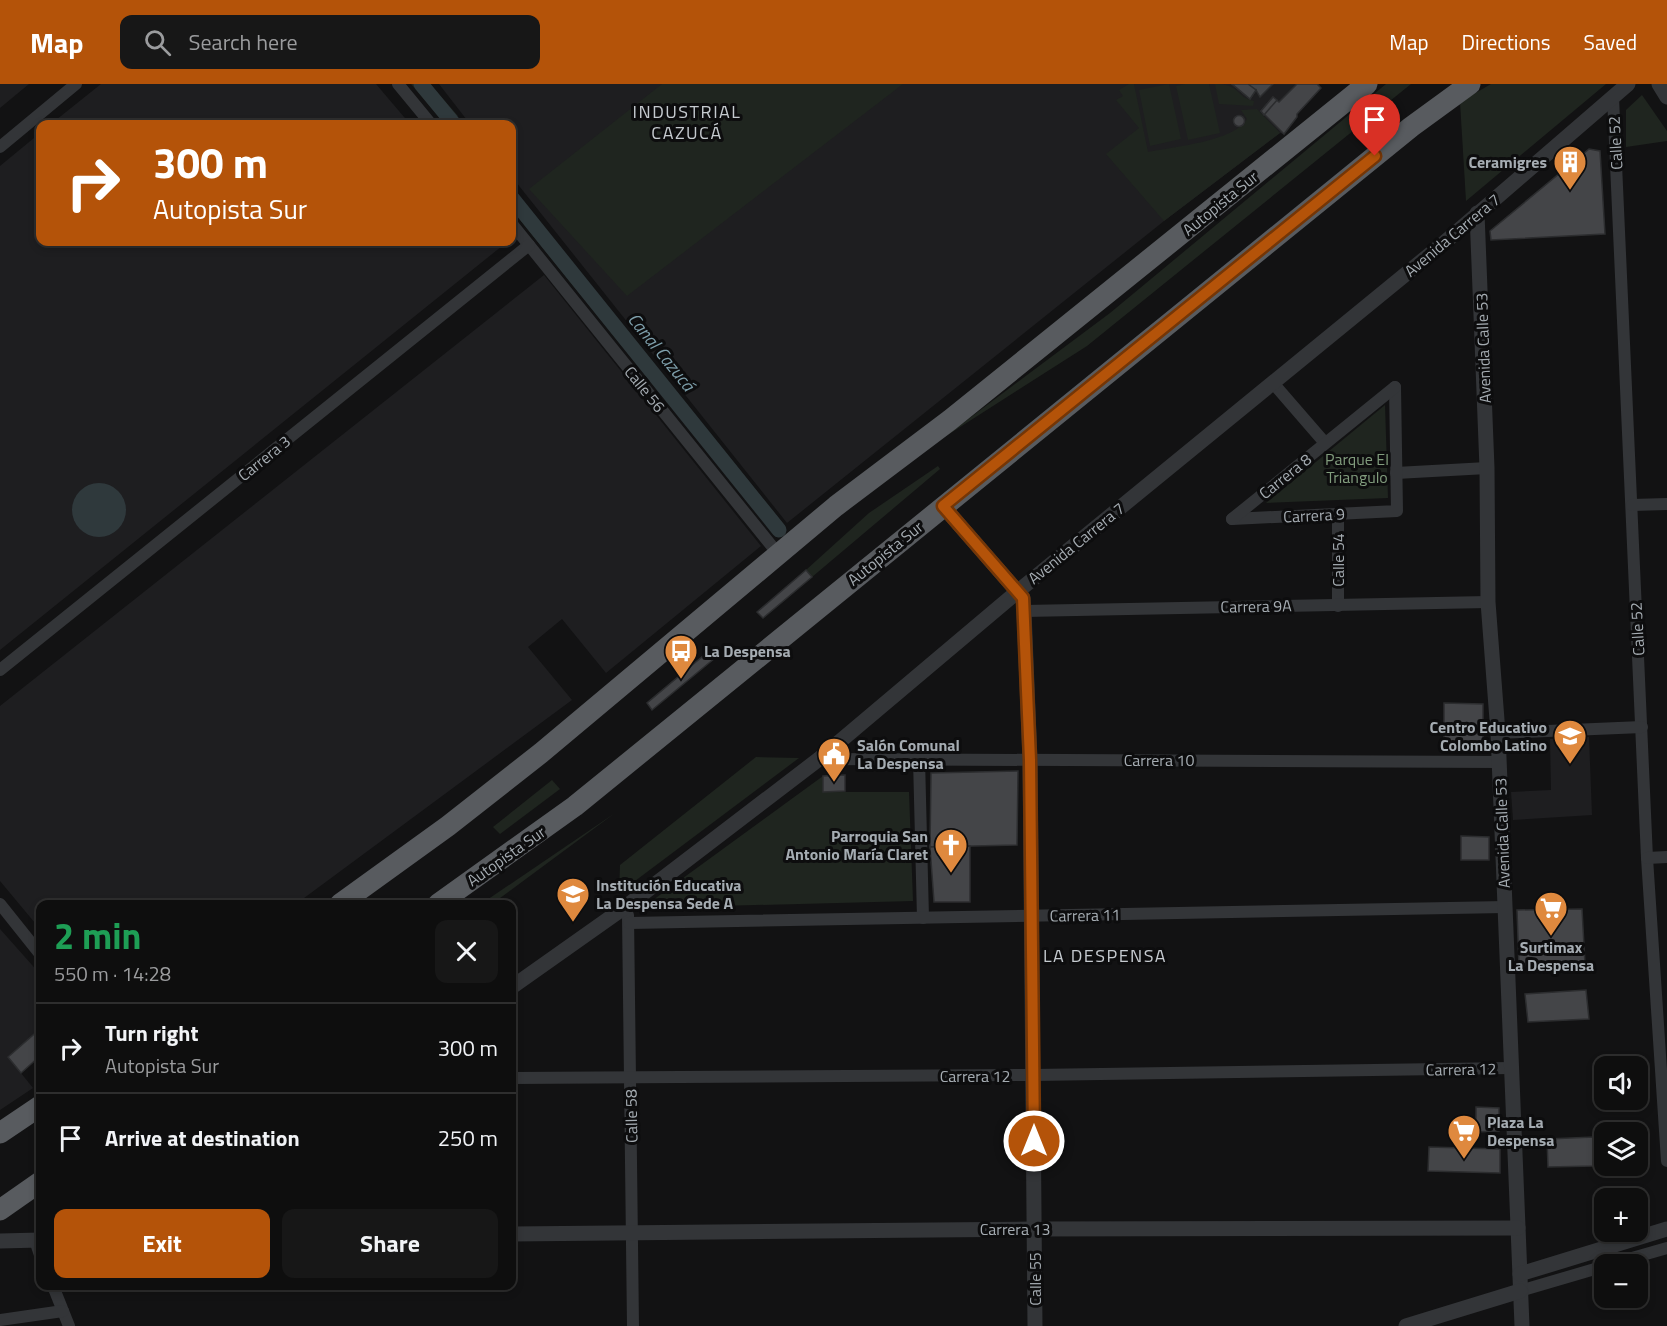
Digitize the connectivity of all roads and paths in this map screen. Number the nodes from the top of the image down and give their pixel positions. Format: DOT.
graph roads {
  1 [pos="76,84"];
  2 [pos="398,84"];
  3 [pos="1367,84"];
  4 [pos="1470,84"];
  5 [pos="1628,84"];
  6 [pos="1659,84"];
  7 [pos="1613,97"];
  8 [pos="1667,97"];
  9 [pos="428,120"];
  10 [pos="0,147"];
  11 [pos="1477,213"];
  12 [pos="516,229"];
  13 [pos="529,245"];
  14 [pos="1273,383"];
  15 [pos="1325,443"];
  16 [pos="1487,468"];
  17 [pos="1396,473"];
  18 [pos="1667,504"];
  19 [pos="1632,505"];
  20 [pos="943,506"];
  21 [pos="1338,514"];
  22 [pos="1232,519"];
  23 [pos="779,555"];
  24 [pos="1017,591"];
  25 [pos="1488,602"];
  26 [pos="1338,606"];
  27 [pos="1024,611"];
  28 [pos="0,670"];
  29 [pos="1642,727"];
  30 [pos="1498,733"];
  31 [pos="819,759"];
  32 [pos="919,759"];
  33 [pos="1030,760"];
  34 [pos="1499,762"];
  35 [pos="1647,858"];
  36 [pos="1667,858"];
  37 [pos="345,900"];
  38 [pos="444,900"];
  39 [pos="0,904"];
  40 [pos="628,905"];
  41 [pos="1505,907"];
  42 [pos="1032,916"];
  43 [pos="923,918"];
  44 [pos="629,923"];
  45 [pos="36,949"];
  46 [pos="516,984"];
  47 [pos="1511,1068"];
  48 [pos="1033,1076"];
  49 [pos="516,1077"];
  50 [pos="631,1077"];
  51 [pos="36,1109"];
  52 [pos="0,1132"];
  53 [pos="1667,1161"];
  54 [pos="36,1185"];
  55 [pos="0,1210"];
  56 [pos="1518,1228"];
  57 [pos="1034,1229"];
  58 [pos="1667,1229"];
  59 [pos="632,1233"];
  60 [pos="516,1234"];
  61 [pos="0,1241"];
  62 [pos="36,1245"];
  63 [pos="1667,1248"];
  64 [pos="1646,1254"];
  65 [pos="1594,1269"];
  66 [pos="1520,1274"];
  67 [pos="55,1290"];
  68 [pos="1521,1291"];
  69 [pos="63,1311"];
  70 [pos="0,1320"];
  71 [pos="1416,1324"];
  72 [pos="69,1326"];
  73 [pos="633,1326"];
  74 [pos="1035,1326"];
  75 [pos="1522,1326"];
  1 -- 10 [label="street"];
  2 -- 9 [label="street"];
  3 -- 23 [label="highway, Autopista Sur"];
  4 -- 20 [label="highway, Autopista Sur"];
  5 -- 7 [label="street, Avenida Carrera 7"];
  6 -- 8 [label="street"];
  7 -- 11 [label="street, Avenida Carrera 7"];
  7 -- 19 [label="street, Calle 52"];
  11 -- 14 [label="street, Avenida Carrera 7"];
  11 -- 16 [label="street, Avenida Calle 53"];
  12 -- 13 [label="street, Calle 56"];
  13 -- 23 [label="street, Calle 56"];
  13 -- 28 [label="street, Carrera 3"];
  14 -- 15 [label="street"];
  14 -- 24 [label="street, Avenida Carrera 7"];
  15 -- 17 [label="street, Carrera 8"];
  15 -- 22 [label="street, Carrera 8"];
  16 -- 17 [label="street"];
  16 -- 25 [label="street, Avenida Calle 53"];
  17 -- 21 [label="street, Carrera 9"];
  18 -- 19 [label="street"];
  19 -- 29 [label="street, Calle 52"];
  20 -- 24 [label="street, Calle 55"];
  20 -- 38 [label="highway, Autopista Sur"];
  21 -- 22 [label="street, Carrera 9"];
  21 -- 26 [label="street, Calle 54"];
  23 -- 37 [label="highway, Autopista Sur"];
  24 -- 27 [label="street, Calle 55"];
  24 -- 31 [label="street, Avenida Carrera 7"];
  25 -- 26 [label="street, Carrera 9A"];
  25 -- 30 [label="street, Avenida Calle 53"];
  26 -- 27 [label="street, Carrera 9A"];
  27 -- 33 [label="street, Calle 55"];
  29 -- 30 [label="street"];
  29 -- 35 [label="street, Calle 52"];
  30 -- 34 [label="street, Avenida Calle 53"];
  31 -- 32 [label="street, Carrera 10"];
  31 -- 40 [label="street, Avenida Carrera 7"];
  32 -- 33 [label="street, Carrera 10"];
  32 -- 43 [label="street"];
  33 -- 34 [label="street, Carrera 10"];
  33 -- 42 [label="street, Calle 55"];
  34 -- 41 [label="street, Avenida Calle 53"];
  35 -- 36 [label="street"];
  35 -- 53 [label="street, Calle 52"];
  39 -- 45 [label="street"];
  40 -- 44 [label="street, Calle 58"];
  40 -- 46 [label="street, Avenida Carrera 7"];
  41 -- 42 [label="street, Carrera 11"];
  41 -- 47 [label="street, Avenida Calle 53"];
  42 -- 43 [label="street, Carrera 11"];
  42 -- 48 [label="street, Calle 55"];
  43 -- 44 [label="street, Carrera 11"];
  44 -- 50 [label="street, Calle 58"];
  47 -- 48 [label="street, Carrera 12"];
  47 -- 56 [label="street, Avenida Calle 53"];
  48 -- 50 [label="street, Carrera 12"];
  48 -- 57 [label="street, Calle 55"];
  49 -- 50 [label="street, Carrera 12"];
  50 -- 59 [label="street, Calle 58"];
  51 -- 52 [label="highway"];
  54 -- 55 [label="highway"];
  56 -- 57 [label="street, Carrera 13"];
  56 -- 66 [label="street, Avenida Calle 53"];
  57 -- 59 [label="street, Carrera 13"];
  57 -- 74 [label="street, Calle 55"];
  58 -- 66 [label="street"];
  59 -- 60 [label="street, Carrera 13"];
  59 -- 73 [label="street, Calle 58"];
  61 -- 62 [label="street"];
  63 -- 64 [label="street"];
  65 -- 68 [label="street"];
  66 -- 68 [label="street, Avenida Calle 53"];
  67 -- 69 [label="street"];
  68 -- 71 [label="street"];
  68 -- 75 [label="street, Avenida Calle 53"];
  69 -- 70 [label="street"];
  69 -- 72 [label="street"];
}
